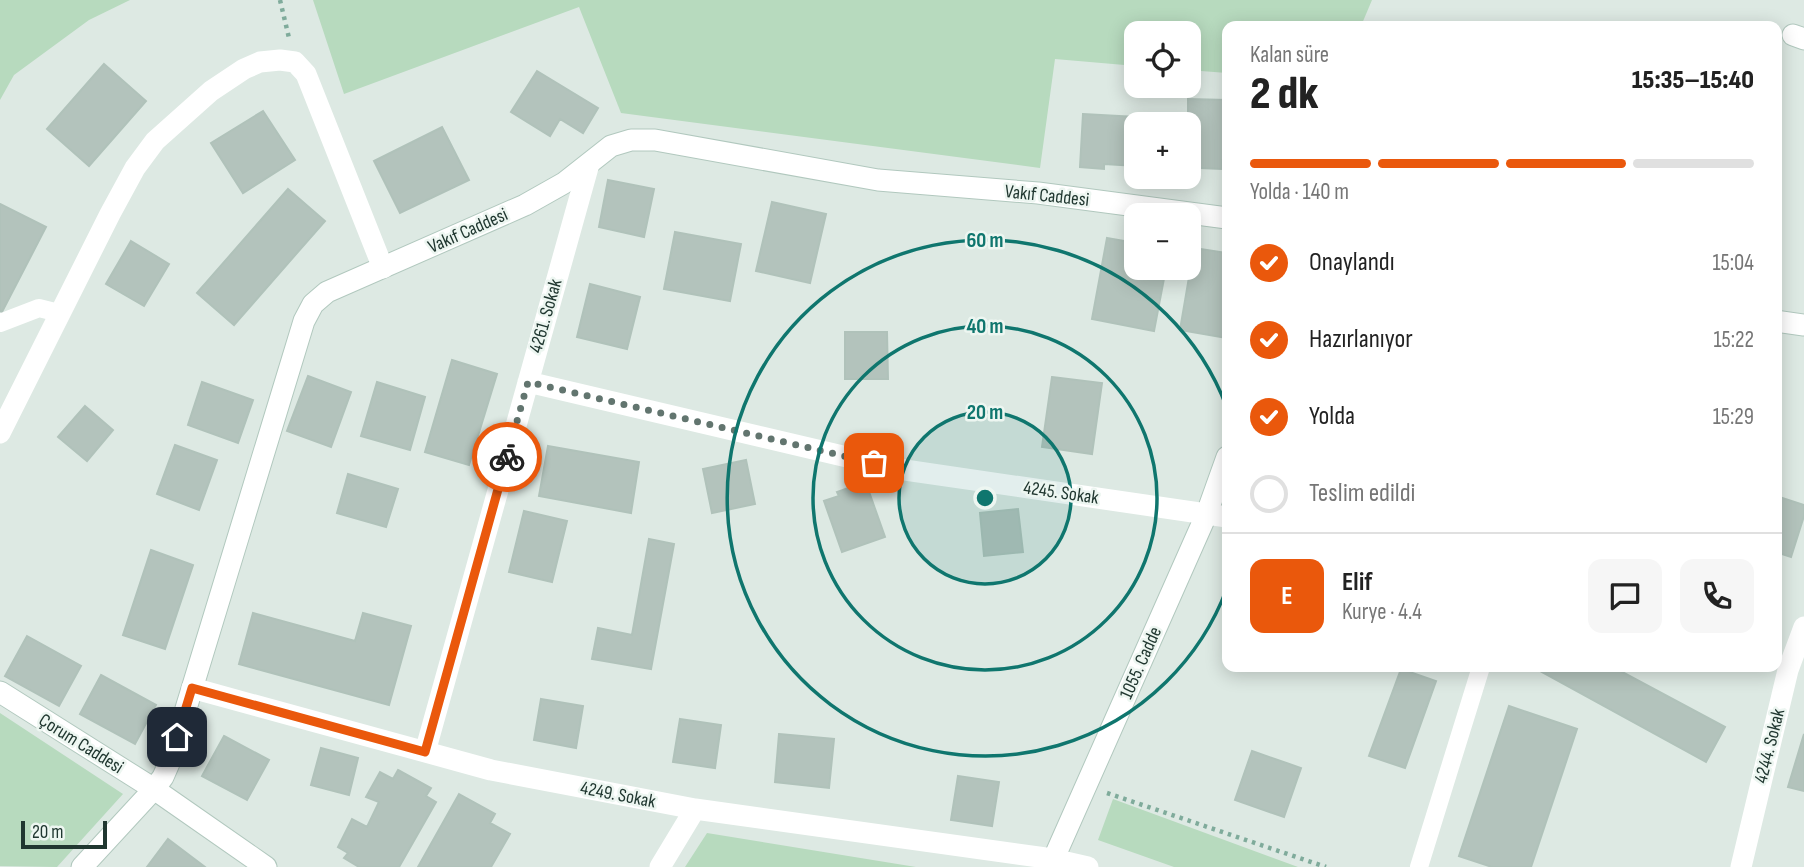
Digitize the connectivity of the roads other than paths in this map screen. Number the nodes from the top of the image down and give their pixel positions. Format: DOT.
graph roads {
  1 [pos="589,164"];
  2 [pos="1222,217"];
  3 [pos="383,268"];
  4 [pos="59,313"];
  5 [pos="1782,322"];
  6 [pos="0,323"];
  7 [pos="1804,326"];
  8 [pos="528,382"];
  9 [pos="0,433"];
  10 [pos="1222,486"];
  11 [pos="1217,515"];
  12 [pos="1804,627"];
  13 [pos="1782,668"];
  14 [pos="1479,672"];
  15 [pos="1781,672"];
  16 [pos="192,688"];
  17 [pos="0,692"];
  18 [pos="425,752"];
  19 [pos="154,789"];
  20 [pos="695,809"];
  21 [pos="1051,863"];
  22 [pos="82,867"];
  23 [pos="266,867"];
  24 [pos="660,867"];
  25 [pos="1088,867"];
  26 [pos="1419,867"];
  27 [pos="1741,867"];
  1 -- 2 [label="street, Vakıf Caddesi"];
  1 -- 3 [label="street, Vakıf Caddesi"];
  1 -- 8 [label="street, 4261. Sokak"];
  3 -- 4 [label="street"];
  3 -- 16 [label="street, Vakıf Caddesi"];
  4 -- 6 [label="lane"];
  4 -- 9 [label="street"];
  5 -- 7 [label="street"];
  8 -- 11 [label="street, 4245. Sokak"];
  8 -- 18 [label="street, 4261. Sokak"];
  10 -- 11 [label="street, 1055. Cadde"];
  11 -- 21 [label="street, 1055. Cadde"];
  12 -- 13 [label="street, 4244. Sokak"];
  14 -- 26 [label="lane"];
  15 -- 27 [label="street, 4244. Sokak"];
  16 -- 18 [label="street, 4249. Sokak"];
  16 -- 19 [label="street, Vakıf Caddesi"];
  17 -- 19 [label="street, Çorum Caddesi"];
  18 -- 20 [label="street, 4249. Sokak"];
  19 -- 22 [label="street, Vakıf Caddesi"];
  19 -- 23 [label="street, Çorum Caddesi"];
  20 -- 21 [label="street, 4249. Sokak"];
  20 -- 24 [label="street"];
  21 -- 25 [label="street, 4249. Sokak"];
}
